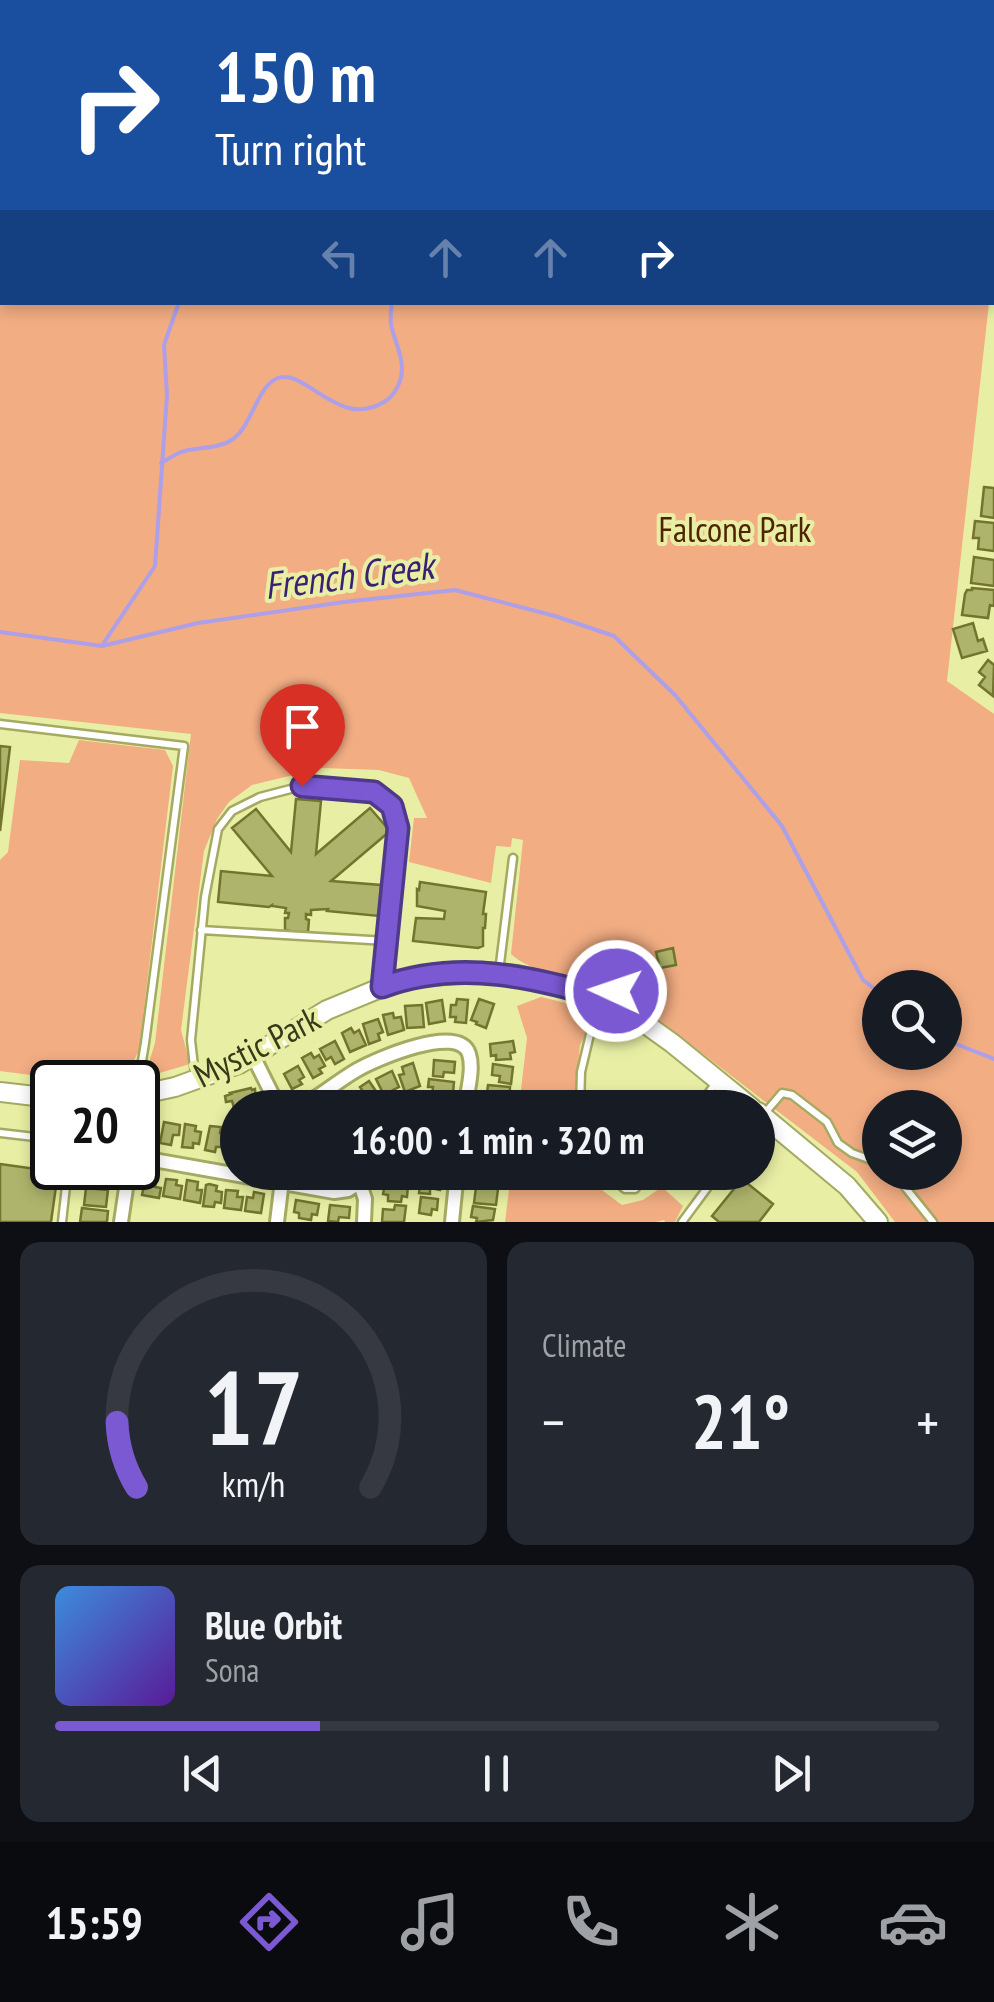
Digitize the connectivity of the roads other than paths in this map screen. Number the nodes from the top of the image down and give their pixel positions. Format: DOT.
graph roads {
  1 [pos="0,724"];
  2 [pos="513,858"];
  3 [pos="201,930"];
  4 [pos="387,941"];
  5 [pos="631,959"];
  6 [pos="499,973"];
  7 [pos="382,987"];
  8 [pos="612,1000"];
  9 [pos="253,1056"];
  10 [pos="142,1060"];
  11 [pos="196,1080"];
  12 [pos="718,1080"];
  13 [pos="160,1089"];
  14 [pos="271,1090"];
  15 [pos="326,1090"];
  16 [pos="467,1090"];
  17 [pos="580,1090"];
  18 [pos="711,1090"];
  19 [pos="729,1090"];
  20 [pos="0,1092"];
  21 [pos="30,1095"];
  22 [pos="775,1100"];
  23 [pos="775,1129"];
  24 [pos="0,1133"];
  25 [pos="30,1136"];
  26 [pos="862,1157"];
  27 [pos="160,1161"];
  28 [pos="220,1169"];
  29 [pos="66,1190"];
  30 [pos="126,1190"];
  31 [pos="281,1190"];
  32 [pos="362,1190"];
  33 [pos="455,1190"];
  34 [pos="706,1190"];
  35 [pos="906,1190"];
  36 [pos="928,1220"];
  37 [pos="62,1222"];
  38 [pos="121,1222"];
  39 [pos="277,1222"];
  40 [pos="364,1222"];
  41 [pos="452,1222"];
  42 [pos="682,1222"];
  43 [pos="878,1222"];
  1 -- 10 [label="lane"];
  2 -- 6 [label="lane"];
  3 -- 4 [label="lane"];
  3 -- 4 [label="lane"];
  3 -- 11 [label="lane"];
  4 -- 7 [label="lane"];
  5 -- 8 [label="lane"];
  6 -- 7 [label="street, Mystic Park"];
  6 -- 8 [label="street, Mystic Park"];
  7 -- 9 [label="street, Mystic Park"];
  8 -- 12 [label="street, Mystic Park"];
  8 -- 17 [label="lane"];
  9 -- 11 [label="street, Mystic Park"];
  9 -- 14 [label="street"];
  11 -- 13 [label="street, Mystic Park"];
  12 -- 18 [label="lane"];
  12 -- 19 [label="street, Mystic Park"];
  15 -- 16 [label="street"];
  20 -- 21 [label="street"];
  22 -- 26 [label="lane"];
  23 -- 43 [label="street, Mystic Park"];
  24 -- 25 [label="lane"];
  27 -- 28 [label="street"];
  29 -- 37 [label="lane"];
  30 -- 38 [label="street"];
  31 -- 39 [label="street"];
  32 -- 40 [label="street"];
  33 -- 41 [label="street"];
  34 -- 42 [label="lane"];
  35 -- 36 [label="lane"];
}
